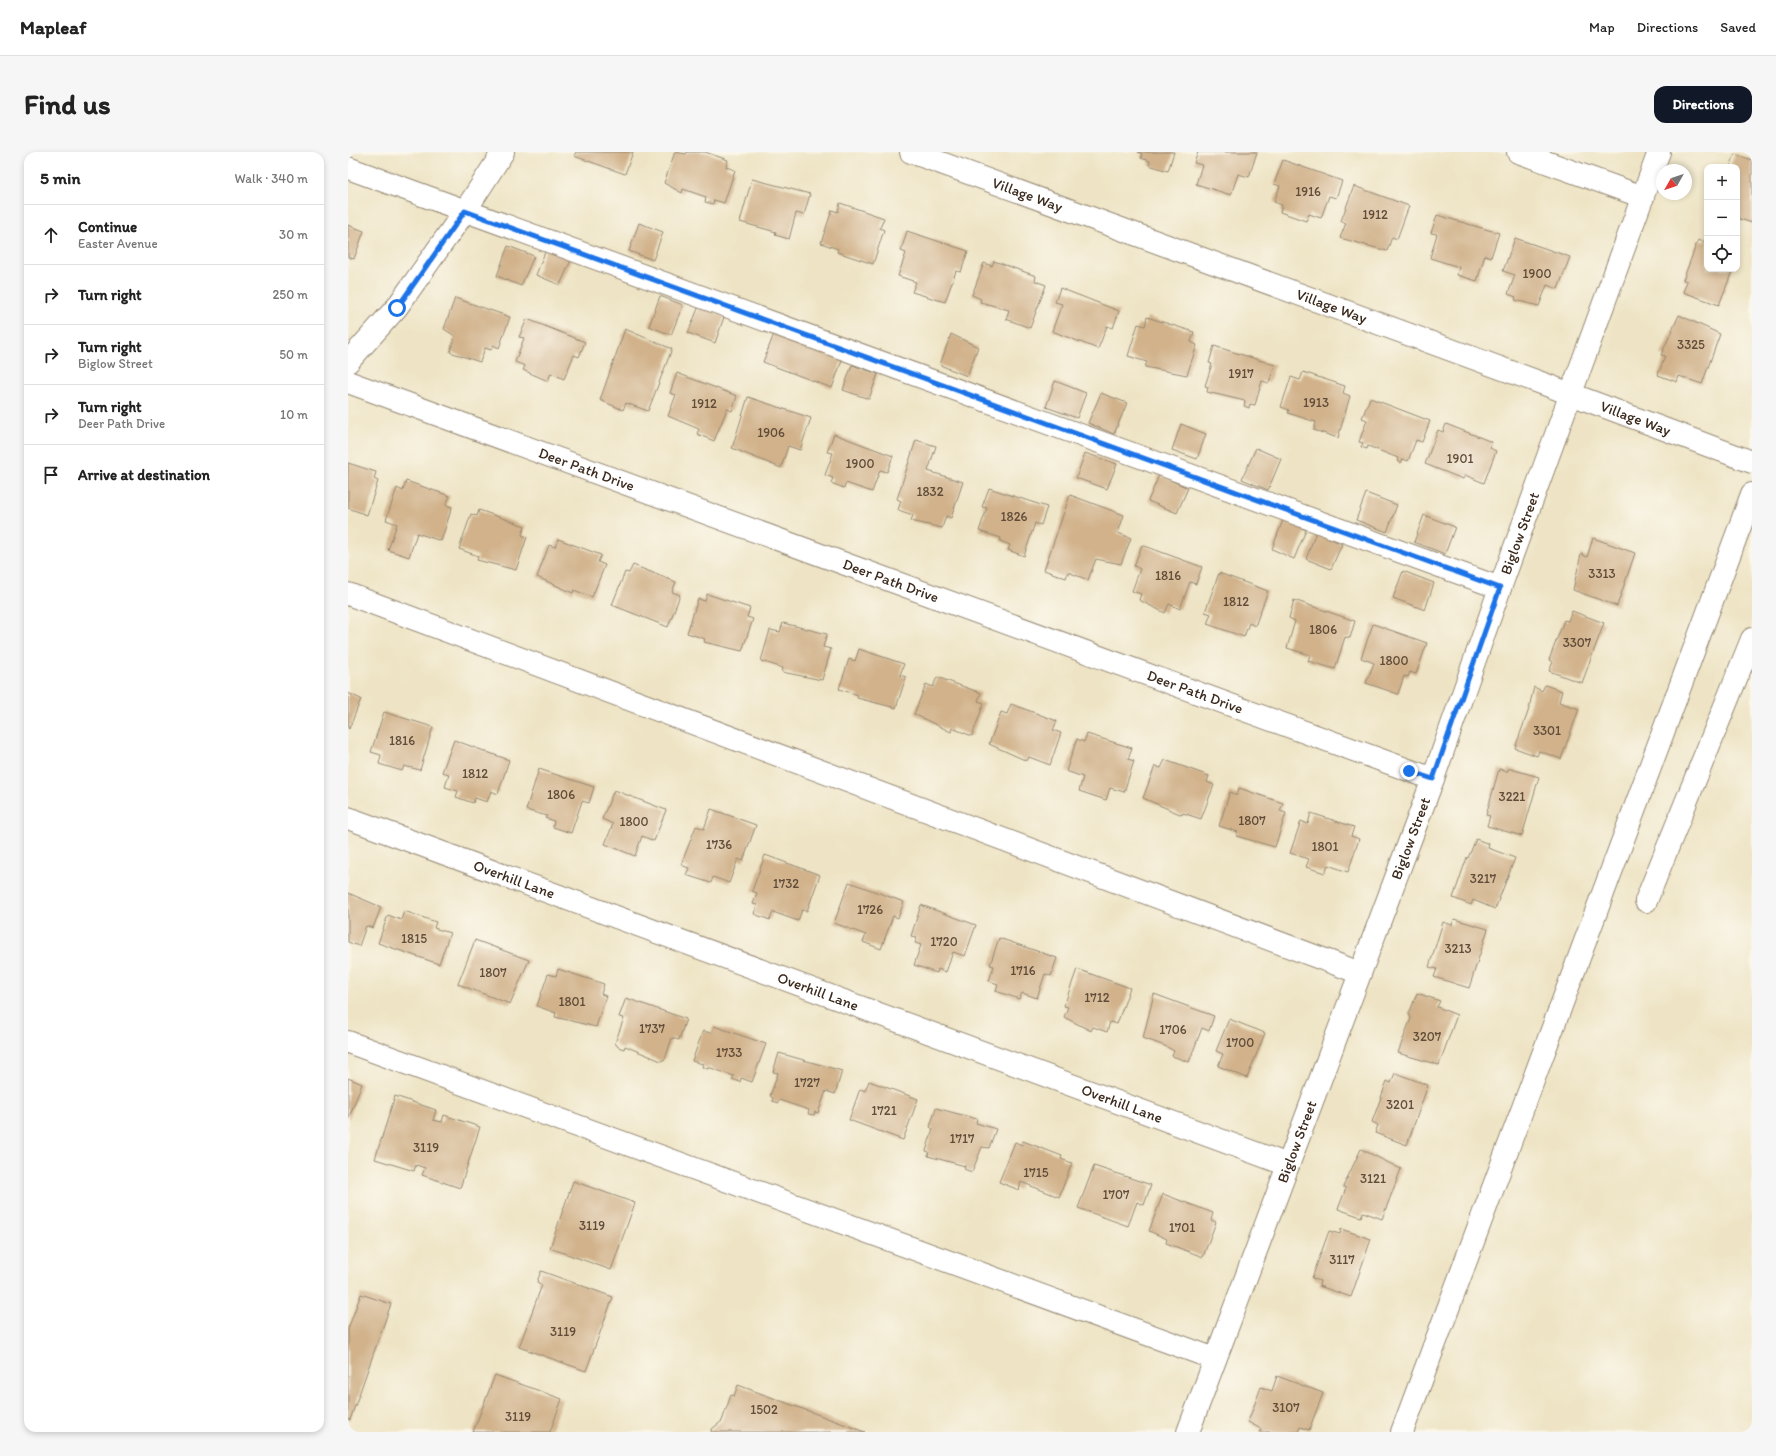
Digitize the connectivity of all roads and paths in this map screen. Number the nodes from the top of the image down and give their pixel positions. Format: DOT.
graph roads {
  1 [pos="503,152"];
  2 [pos="911,152"];
  3 [pos="1518,152"];
  4 [pos="1659,152"];
  5 [pos="348,168"];
  6 [pos="1643,197"];
  7 [pos="465,211"];
  8 [pos="348,362"];
  9 [pos="348,382"];
  10 [pos="1572,394"];
  11 [pos="1752,462"];
  12 [pos="1752,494"];
  13 [pos="1500,588"];
  14 [pos="348,594"];
  15 [pos="1752,640"];
  16 [pos="1433,779"];
  17 [pos="348,818"];
  18 [pos="1646,900"];
  19 [pos="1360,973"];
  20 [pos="348,1042"];
  21 [pos="1288,1165"];
  22 [pos="1215,1359"];
  23 [pos="1188,1432"];
  24 [pos="1402,1432"];
  1 -- 7 [label="street"];
  2 -- 10 [label="street, Village Way"];
  3 -- 6 [label="street"];
  4 -- 6 [label="street, Biglow Street"];
  5 -- 7 [label="street"];
  6 -- 10 [label="street, Biglow Street"];
  7 -- 8 [label="street"];
  7 -- 13 [label="street"];
  9 -- 16 [label="street, Deer Path Drive"];
  10 -- 11 [label="street, Village Way"];
  10 -- 13 [label="street, Biglow Street"];
  12 -- 24 [label="street"];
  13 -- 16 [label="street, Biglow Street"];
  14 -- 19 [label="street"];
  15 -- 18 [label="street"];
  16 -- 19 [label="street, Biglow Street"];
  17 -- 21 [label="street, Overhill Lane"];
  19 -- 21 [label="street, Biglow Street"];
  20 -- 22 [label="street"];
  21 -- 22 [label="street, Biglow Street"];
  22 -- 23 [label="street, Biglow Street"];
}
